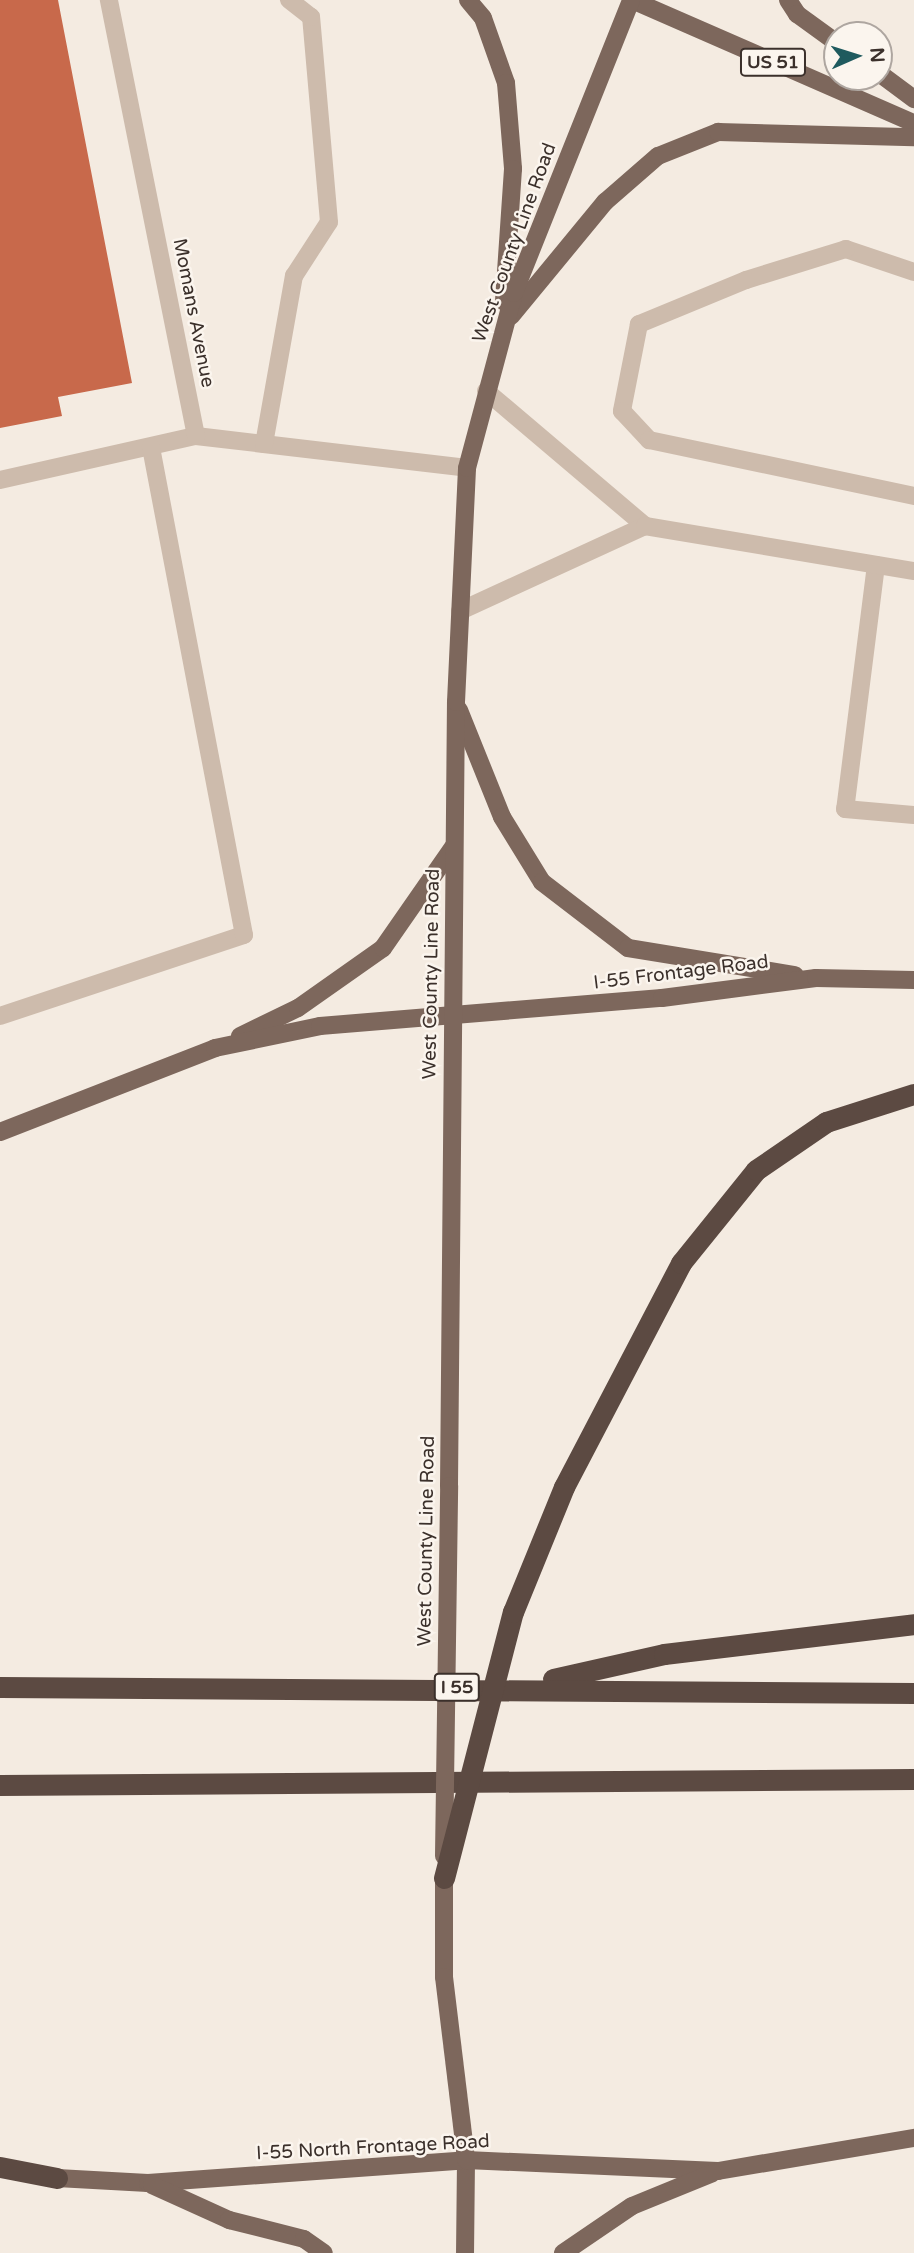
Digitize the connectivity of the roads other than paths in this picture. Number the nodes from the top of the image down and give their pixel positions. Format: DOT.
graph roads {
  1 [pos="109,0"];
  2 [pos="289,0"];
  3 [pos="468,0"];
  4 [pos="632,0"];
  5 [pos="788,0"];
  6 [pos="823,33"];
  7 [pos="893,83"];
  8 [pos="914,99"];
  9 [pos="914,123"];
  10 [pos="914,137"];
  11 [pos="914,272"];
  12 [pos="503,326"];
  13 [pos="486,391"];
  14 [pos="196,436"];
  15 [pos="264,444"];
  16 [pos="151,447"];
  17 [pos="467,468"];
  18 [pos="0,480"];
  19 [pos="914,496"];
  20 [pos="645,526"];
  21 [pos="876,565"];
  22 [pos="914,571"];
  23 [pos="460,611"];
  24 [pos="456,702"];
  25 [pos="914,815"];
  26 [pos="454,846"];
  27 [pos="816,978"];
  28 [pos="914,980"];
  29 [pos="0,1016"];
  30 [pos="452,1017"];
  31 [pos="215,1048"];
  32 [pos="914,1094"];
  33 [pos="0,1132"];
  34 [pos="914,1624"];
  35 [pos="0,1687"];
  36 [pos="522,1687"];
  37 [pos="914,1693"];
  38 [pos="914,1779"];
  39 [pos="0,1785"];
  40 [pos="444,1878"];
  41 [pos="914,2138"];
  42 [pos="466,2160"];
  43 [pos="0,2167"];
  44 [pos="718,2171"];
  45 [pos="0,2176"];
  46 [pos="57,2178"];
  47 [pos="148,2183"];
  48 [pos="324,2253"];
  49 [pos="465,2253"];
  50 [pos="563,2253"];
  1 -- 14 [label="street, Momans Avenue"];
  2 -- 15 [label="street"];
  3 -- 12 [label="main road"];
  4 -- 9 [label="main road, US 51"];
  4 -- 12 [label="main road, West County Line Road"];
  5 -- 6 [label="main road"];
  7 -- 8 [label="main road"];
  10 -- 12 [label="main road"];
  11 -- 19 [label="street"];
  12 -- 13 [label="main road, West County Line Road"];
  13 -- 17 [label="main road, West County Line Road"];
  13 -- 20 [label="street"];
  14 -- 15 [label="street"];
  14 -- 16 [label="street"];
  15 -- 17 [label="street"];
  16 -- 18 [label="street"];
  16 -- 29 [label="street"];
  17 -- 23 [label="main road, West County Line Road"];
  20 -- 21 [label="street"];
  20 -- 23 [label="street"];
  21 -- 22 [label="street"];
  21 -- 25 [label="street"];
  23 -- 24 [label="main road, West County Line Road"];
  24 -- 26 [label="main road, West County Line Road"];
  24 -- 27 [label="main road"];
  26 -- 30 [label="main road, West County Line Road"];
  26 -- 31 [label="main road"];
  27 -- 28 [label="main road, I-55 Frontage Road"];
  27 -- 30 [label="main road, I-55 Frontage Road"];
  30 -- 31 [label="main road, I-55 Frontage Road"];
  30 -- 40 [label="main road, West County Line Road, bridge"];
  31 -- 33 [label="main road"];
  32 -- 40 [label="highway, bridge"];
  34 -- 36 [label="highway"];
  35 -- 36 [label="highway, I 55"];
  36 -- 37 [label="highway, I 55"];
  38 -- 39 [label="highway"];
  40 -- 42 [label="main road, West County Line Road"];
  41 -- 44 [label="main road, I-55 North Frontage Road"];
  42 -- 44 [label="main road, I-55 North Frontage Road"];
  42 -- 47 [label="main road, I-55 North Frontage Road"];
  42 -- 49 [label="main road, West County Line Road"];
  43 -- 46 [label="highway"];
  44 -- 50 [label="main road"];
  45 -- 46 [label="street, I-55 North Frontage Road"];
  46 -- 47 [label="main road, I-55 North Frontage Road"];
  47 -- 48 [label="main road"];
}
